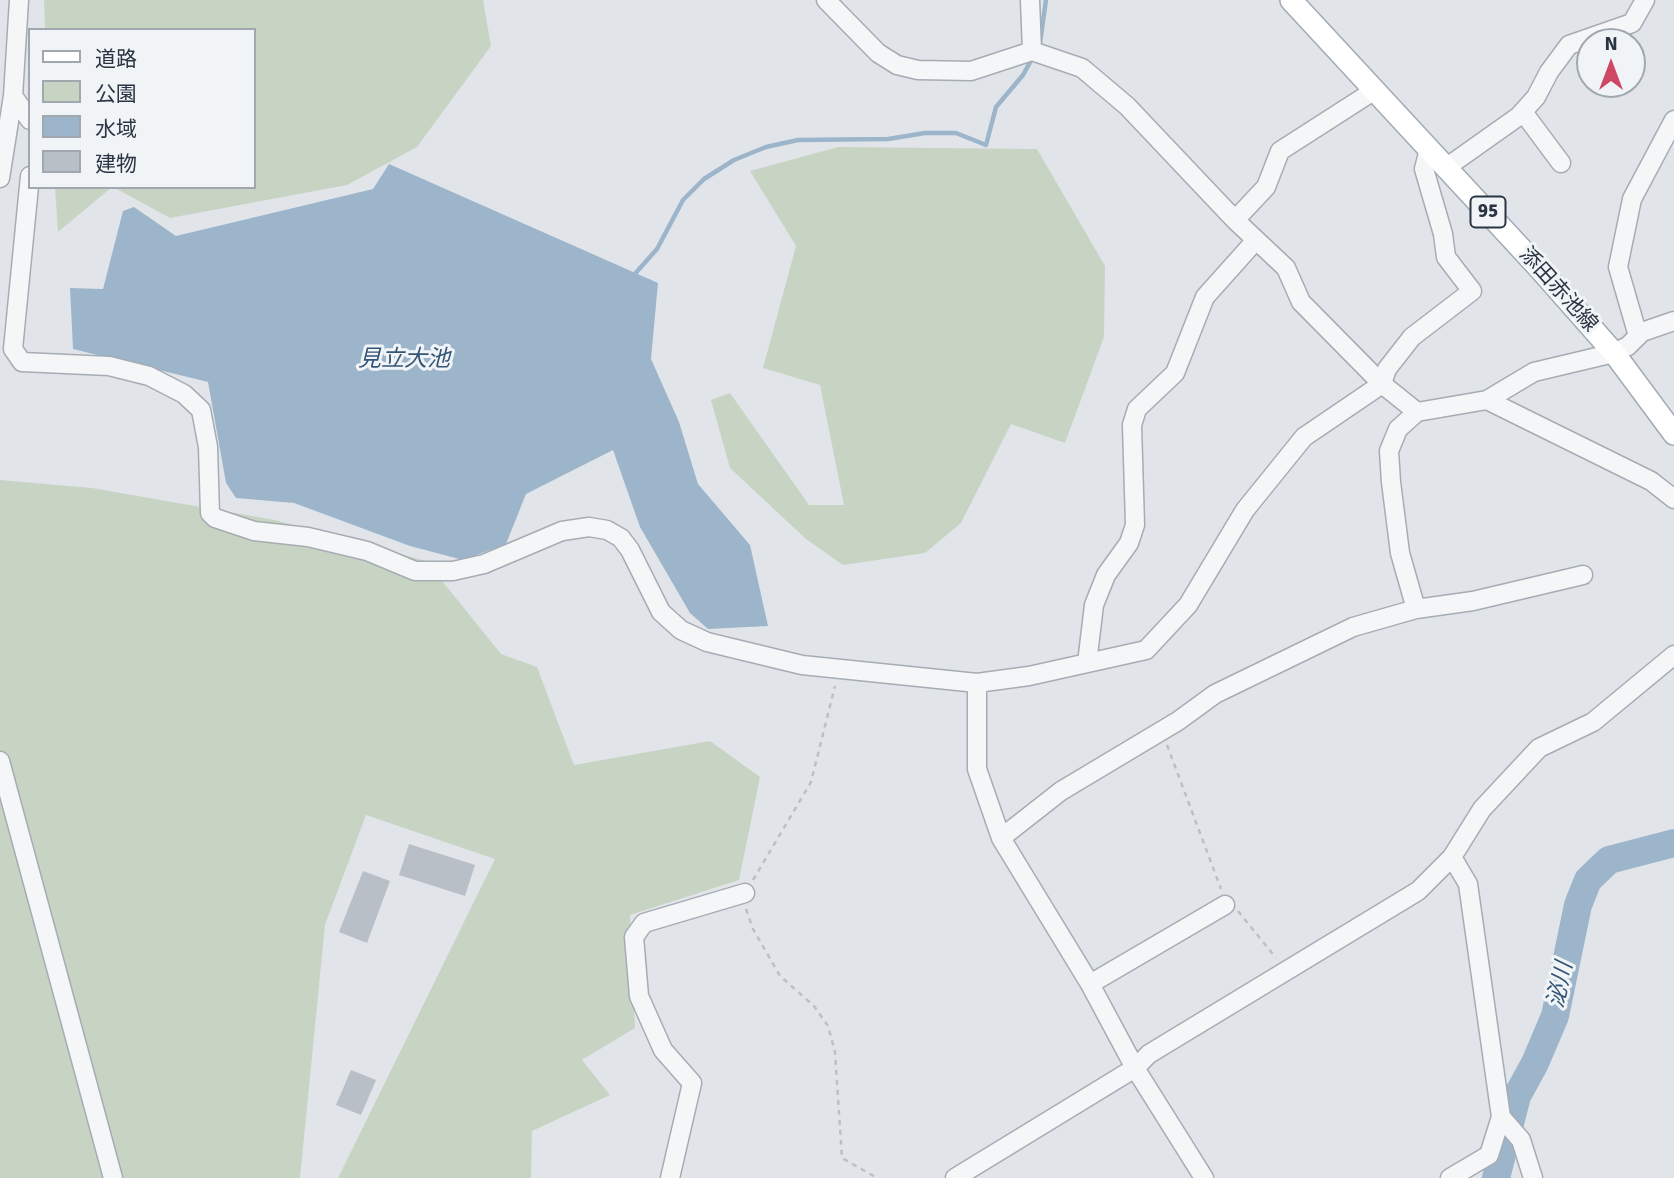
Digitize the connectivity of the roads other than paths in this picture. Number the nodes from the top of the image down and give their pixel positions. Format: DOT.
graph roads {
  1 [pos="19,0"];
  2 [pos="826,0"];
  3 [pos="1030,0"];
  4 [pos="1291,0"];
  5 [pos="1645,0"];
  6 [pos="1032,51"];
  7 [pos="1375,90"];
  8 [pos="13,96"];
  9 [pos="1523,112"];
  10 [pos="28,117"];
  11 [pos="1674,120"];
  12 [pos="1429,149"];
  13 [pos="1562,163"];
  14 [pos="1447,167"];
  15 [pos="0,178"];
  16 [pos="29,189"];
  17 [pos="1235,220"];
  18 [pos="1256,240"];
  19 [pos="1674,321"];
  20 [pos="1638,336"];
  21 [pos="1614,353"];
  22 [pos="1382,384"];
  23 [pos="1487,400"];
  24 [pos="1417,412"];
  25 [pos="1674,434"];
  26 [pos="1674,499"];
  27 [pos="1583,575"];
  28 [pos="1416,609"];
  29 [pos="1674,655"];
  30 [pos="1087,663"];
  31 [pos="977,683"];
  32 [pos="0,761"];
  33 [pos="1001,838"];
  34 [pos="1452,857"];
  35 [pos="745,893"];
  36 [pos="1228,902"];
  37 [pos="1090,985"];
  38 [pos="1135,1068"];
  39 [pos="1503,1118"];
  40 [pos="113,1178"];
  41 [pos="670,1178"];
  42 [pos="955,1178"];
  43 [pos="1204,1178"];
  44 [pos="1450,1178"];
  45 [pos="1532,1178"];
  1 -- 8 [label="street"];
  2 -- 6 [label="street"];
  3 -- 6 [label="street"];
  4 -- 7 [label="main road, 添田赤池線 / 95"];
  5 -- 9 [label="street"];
  6 -- 17 [label="street"];
  7 -- 12 [label="main road, 添田赤池線 / 95"];
  7 -- 17 [label="street"];
  8 -- 10 [label="street"];
  8 -- 15 [label="street"];
  9 -- 13 [label="street"];
  9 -- 14 [label="street"];
  11 -- 20 [label="street"];
  12 -- 14 [label="main road, 添田赤池線 / 95"];
  12 -- 22 [label="street"];
  14 -- 21 [label="main road, 添田赤池線 / 95"];
  16 -- 31 [label="street"];
  17 -- 18 [label="street"];
  18 -- 22 [label="street"];
  18 -- 30 [label="street"];
  19 -- 20 [label="street"];
  20 -- 21 [label="street"];
  21 -- 23 [label="street"];
  21 -- 25 [label="main road, 添田赤池線 / 95"];
  22 -- 24 [label="street"];
  22 -- 30 [label="street"];
  23 -- 24 [label="street"];
  23 -- 26 [label="street"];
  24 -- 28 [label="street"];
  27 -- 28 [label="street"];
  28 -- 33 [label="street"];
  29 -- 34 [label="street"];
  30 -- 31 [label="street"];
  31 -- 33 [label="street"];
  32 -- 40 [label="street"];
  33 -- 37 [label="street"];
  34 -- 38 [label="street"];
  34 -- 39 [label="street"];
  35 -- 41 [label="street"];
  36 -- 37 [label="street"];
  37 -- 38 [label="street"];
  38 -- 42 [label="street"];
  38 -- 43 [label="street"];
  39 -- 44 [label="street"];
  39 -- 45 [label="street"];
}
